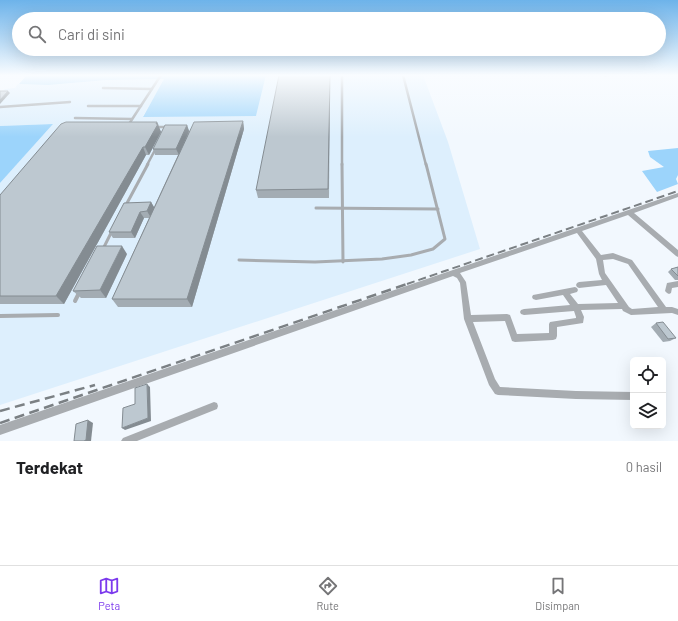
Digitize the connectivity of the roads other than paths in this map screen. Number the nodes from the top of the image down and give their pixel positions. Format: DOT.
graph roads {
  1 [pos="148,96"];
  2 [pos="342,96"];
  3 [pos="408,96"];
  4 [pos="70,102"];
  5 [pos="88,106"];
  6 [pos="141,106"];
  7 [pos="0,107"];
  8 [pos="75,118"];
  9 [pos="132,119"];
  10 [pos="135,127"];
  11 [pos="151,127"];
  12 [pos="167,127"];
  13 [pos="174,127"];
  14 [pos="164,134"];
  15 [pos="156,148"];
  16 [pos="678,195"];
  17 [pos="316,208"];
  18 [pos="344,208"];
  19 [pos="438,209"];
  20 [pos="124,210"];
  21 [pos="629,212"];
  22 [pos="113,230"];
  23 [pos="578,230"];
  24 [pos="678,254"];
  25 [pos="99,256"];
  26 [pos="599,258"];
  27 [pos="239,260"];
  28 [pos="343,262"];
  29 [pos="453,272"];
  30 [pos="607,282"];
  31 [pos="678,284"];
  32 [pos="82,288"];
  33 [pos="669,291"];
  34 [pos="565,292"];
  35 [pos="536,297"];
  36 [pos="75,301"];
  37 [pos="624,306"];
  38 [pos="576,308"];
  39 [pos="664,310"];
  40 [pos="524,312"];
  41 [pos="678,312"];
  42 [pos="58,315"];
  43 [pos="0,316"];
  44 [pos="468,319"];
  45 [pos="630,396"];
  46 [pos="214,406"];
  47 [pos="0,430"];
  48 [pos="126,441"];
  1 -- 6 [label="lane"];
  2 -- 18 [label="lane"];
  3 -- 19 [label="lane"];
  4 -- 7 [label="lane"];
  5 -- 6 [label="lane"];
  6 -- 9 [label="lane"];
  8 -- 9 [label="lane"];
  9 -- 10 [label="lane"];
  11 -- 12 [label="lane"];
  12 -- 13 [label="lane"];
  12 -- 14 [label="lane"];
  15 -- 20 [label="lane"];
  16 -- 21 [label="street"];
  17 -- 18 [label="lane"];
  18 -- 19 [label="lane"];
  18 -- 28 [label="lane"];
  19 -- 28 [label="lane"];
  21 -- 23 [label="street"];
  21 -- 24 [label="street"];
  22 -- 25 [label="lane"];
  23 -- 26 [label="street"];
  23 -- 29 [label="street"];
  26 -- 30 [label="street"];
  26 -- 39 [label="street"];
  27 -- 28 [label="lane"];
  29 -- 44 [label="street"];
  29 -- 47 [label="street"];
  30 -- 34 [label="street"];
  30 -- 37 [label="street"];
  31 -- 33 [label="street"];
  32 -- 36 [label="lane"];
  34 -- 35 [label="street"];
  34 -- 38 [label="street"];
  37 -- 38 [label="street"];
  37 -- 39 [label="street"];
  38 -- 40 [label="street"];
  38 -- 44 [label="street"];
  39 -- 41 [label="street"];
  42 -- 43 [label="lane"];
  44 -- 45 [label="street"];
  46 -- 48 [label="street"];
}
